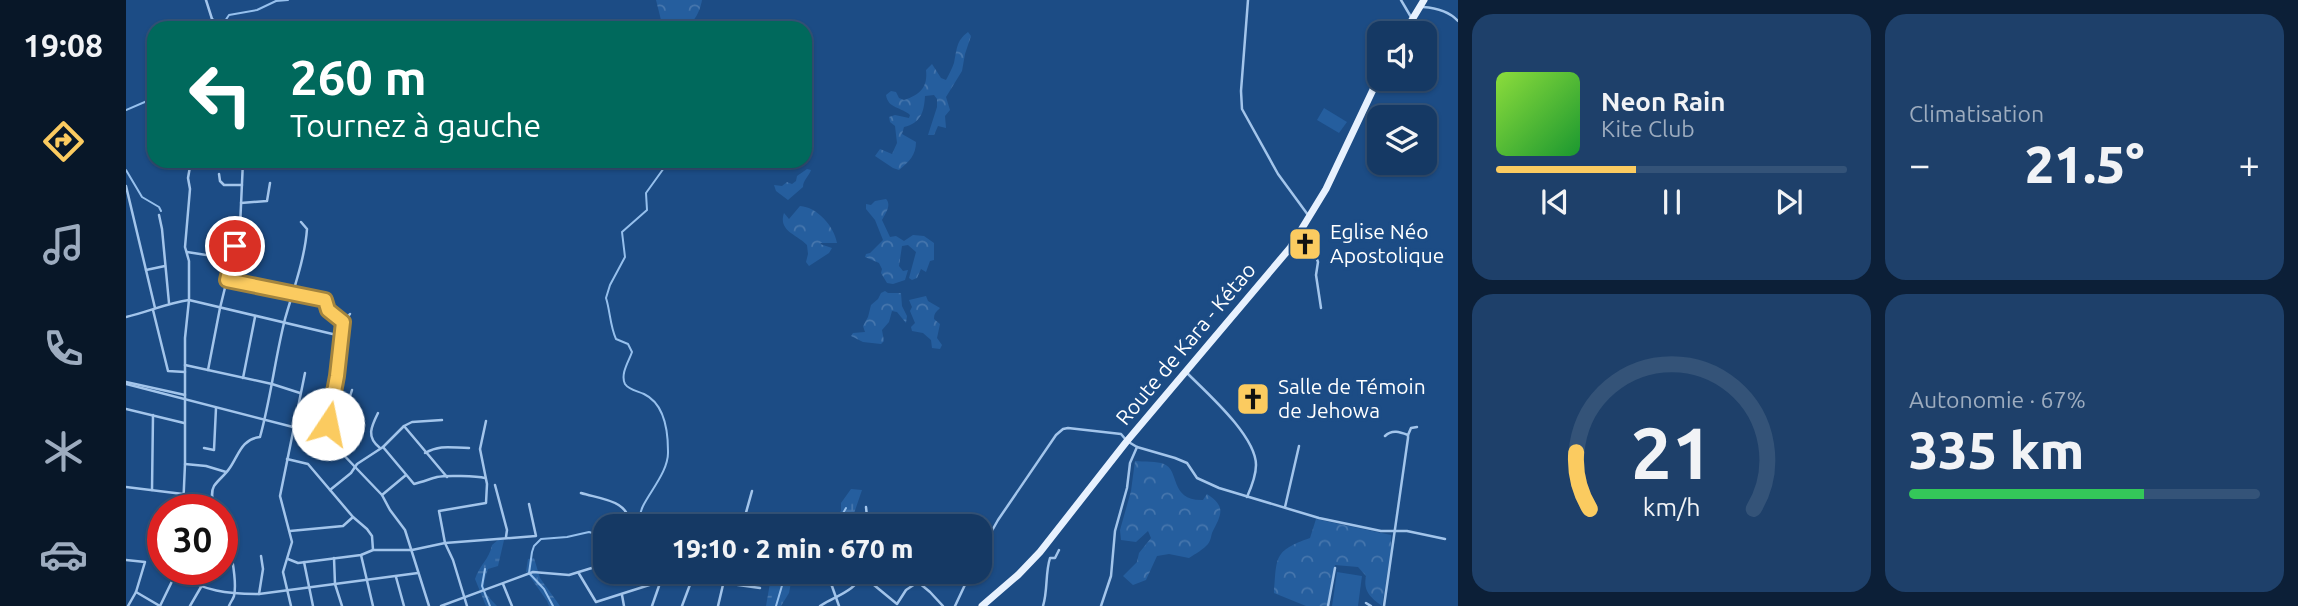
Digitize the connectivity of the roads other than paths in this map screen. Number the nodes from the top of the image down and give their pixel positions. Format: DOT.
graph roads {
  1 [pos="206,0"];
  2 [pos="1248,0"];
  3 [pos="1401,0"];
  4 [pos="1422,4"];
  5 [pos="1412,20"];
  6 [pos="215,21"];
  7 [pos="1458,21"];
  8 [pos="1372,91"];
  9 [pos="190,168"];
  10 [pos="243,168"];
  11 [pos="219,174"];
  12 [pos="270,183"];
  13 [pos="242,185"];
  14 [pos="126,186"];
  15 [pos="242,203"];
  16 [pos="159,215"];
  17 [pos="1310,218"];
  18 [pos="301,222"];
  19 [pos="221,225"];
  20 [pos="240,227"];
  21 [pos="1292,244"];
  22 [pos="187,252"];
  23 [pos="232,259"];
  24 [pos="165,266"];
  25 [pos="146,270"];
  26 [pos="227,280"];
  27 [pos="292,295"];
  28 [pos="189,300"];
  29 [pos="169,303"];
  30 [pos="1321,308"];
  31 [pos="154,309"];
  32 [pos="220,309"];
  33 [pos="350,314"];
  34 [pos="126,317"];
  35 [pos="256,317"];
  36 [pos="343,322"];
  37 [pos="284,323"];
  38 [pos="341,336"];
  39 [pos="185,365"];
  40 [pos="208,370"];
  41 [pos="1185,371"];
  42 [pos="185,372"];
  43 [pos="306,373"];
  44 [pos="243,378"];
  45 [pos="126,384"];
  46 [pos="272,384"];
  47 [pos="352,390"];
  48 [pos="300,393"];
  49 [pos="185,397"];
  50 [pos="332,402"];
  51 [pos="347,406"];
  52 [pos="126,408"];
  53 [pos="216,408"];
  54 [pos="378,413"];
  55 [pos="153,415"];
  56 [pos="265,419"];
  57 [pos="442,419"];
  58 [pos="486,421"];
  59 [pos="185,423"];
  60 [pos="404,426"];
  61 [pos="293,427"];
  62 [pos="1417,427"];
  63 [pos="1408,435"];
  64 [pos="1385,436"];
  65 [pos="325,439"];
  66 [pos="1127,441"];
  67 [pos="335,446"];
  68 [pos="1299,446"];
  69 [pos="382,447"];
  70 [pos="1137,447"];
  71 [pos="204,448"];
  72 [pos="469,448"];
  73 [pos="425,453"];
  74 [pos="287,459"];
  75 [pos="185,464"];
  76 [pos="355,467"];
  77 [pos="226,472"];
  78 [pos="406,475"];
  79 [pos="447,477"];
  80 [pos="485,478"];
  81 [pos="495,485"];
  82 [pos="126,487"];
  83 [pos="152,490"];
  84 [pos="330,490"];
  85 [pos="752,491"];
  86 [pos="183,494"];
  87 [pos="214,494"];
  88 [pos="581,494"];
  89 [pos="382,495"];
  90 [pos="1247,497"];
  91 [pos="529,504"];
  92 [pos="866,507"];
  93 [pos="1285,507"];
  94 [pos="628,514"];
  95 [pos="746,514"];
  96 [pos="867,514"];
  97 [pos="354,517"];
  98 [pos="290,531"];
  99 [pos="992,531"];
  100 [pos="1393,532"];
  101 [pos="506,537"];
  102 [pos="1445,539"];
  103 [pos="445,543"];
  104 [pos="373,550"];
  105 [pos="412,550"];
  106 [pos="1059,550"];
  107 [pos="361,555"];
  108 [pos="261,556"];
  109 [pos="334,558"];
  110 [pos="288,559"];
  111 [pos="126,560"];
  112 [pos="304,562"];
  113 [pos="1335,568"];
  114 [pos="593,569"];
  115 [pos="578,572"];
  116 [pos="418,573"];
  117 [pos="396,577"];
  118 [pos="366,581"];
  119 [pos="335,584"];
  120 [pos="503,584"];
  121 [pos="657,584"];
  122 [pos="660,584"];
  123 [pos="690,584"];
  124 [pos="724,584"];
  125 [pos="731,584"];
  126 [pos="832,584"];
  127 [pos="855,584"];
  128 [pos="874,584"];
  129 [pos="915,584"];
  130 [pos="920,584"];
  131 [pos="966,584"];
  132 [pos="171,585"];
  133 [pos="197,585"];
  134 [pos="233,585"];
  135 [pos="201,587"];
  136 [pos="308,587"];
  137 [pos="760,588"];
  138 [pos="286,589"];
  139 [pos="136,592"];
  140 [pos="234,594"];
  141 [pos="259,594"];
  142 [pos="622,595"];
  143 [pos="836,596"];
  144 [pos="463,598"];
  145 [pos="1366,603"];
  146 [pos="128,606"];
  147 [pos="160,606"];
  148 [pos="190,606"];
  149 [pos="229,606"];
  150 [pos="291,606"];
  151 [pos="313,606"];
  152 [pos="342,606"];
  153 [pos="373,606"];
  154 [pos="404,606"];
  155 [pos="429,606"];
  156 [pos="441,606"];
  157 [pos="467,606"];
  158 [pos="512,606"];
  159 [pos="624,606"];
  160 [pos="652,606"];
  161 [pos="682,606"];
  162 [pos="718,606"];
  163 [pos="820,606"];
  164 [pos="839,606"];
  165 [pos="943,606"];
  166 [pos="956,606"];
  167 [pos="982,606"];
  168 [pos="1043,606"];
  169 [pos="1101,606"];
  170 [pos="1328,606"];
  171 [pos="1371,606"];
  172 [pos="1384,606"];
  1 -- 6 [label="street"];
  2 -- 17 [label="street"];
  3 -- 5 [label="street"];
  4 -- 5 [label="main road"];
  4 -- 7 [label="street"];
  8 -- 17 [label="main road, Route de Kara - Kétao"];
  9 -- 22 [label="street"];
  10 -- 13 [label="street"];
  11 -- 13 [label="street"];
  12 -- 15 [label="street"];
  13 -- 15 [label="street"];
  14 -- 25 [label="street"];
  15 -- 20 [label="street"];
  16 -- 24 [label="street"];
  17 -- 21 [label="main road, Route de Kara - Kétao"];
  18 -- 27 [label="street"];
  19 -- 20 [label="street"];
  20 -- 23 [label="street"];
  21 -- 30 [label="street"];
  21 -- 41 [label="main road, Route de Kara - Kétao"];
  22 -- 23 [label="street"];
  22 -- 28 [label="street"];
  23 -- 26 [label="street"];
  24 -- 25 [label="street"];
  24 -- 29 [label="street"];
  25 -- 31 [label="street"];
  26 -- 27 [label="street"];
  26 -- 32 [label="street"];
  27 -- 36 [label="street"];
  27 -- 37 [label="street"];
  28 -- 29 [label="street"];
  28 -- 32 [label="street"];
  28 -- 39 [label="street"];
  29 -- 31 [label="street"];
  31 -- 34 [label="street"];
  31 -- 42 [label="street"];
  32 -- 35 [label="street"];
  32 -- 40 [label="street"];
  33 -- 36 [label="street"];
  35 -- 37 [label="street"];
  35 -- 44 [label="street"];
  36 -- 38 [label="street"];
  37 -- 38 [label="street"];
  37 -- 46 [label="street"];
  38 -- 50 [label="street"];
  39 -- 40 [label="street"];
  39 -- 42 [label="street"];
  40 -- 44 [label="street"];
  41 -- 66 [label="main road, Route de Kara - Kétao"];
  41 -- 90 [label="street"];
  42 -- 49 [label="street"];
  43 -- 48 [label="street"];
  44 -- 46 [label="street"];
  45 -- 49 [label="street"];
  46 -- 48 [label="street"];
  46 -- 56 [label="street"];
  47 -- 51 [label="street"];
  48 -- 61 [label="street"];
  49 -- 53 [label="street"];
  49 -- 59 [label="street"];
  50 -- 51 [label="street"];
  50 -- 65 [label="street"];
  51 -- 67 [label="street"];
  52 -- 55 [label="street"];
  53 -- 56 [label="street"];
  53 -- 71 [label="street"];
  54 -- 69 [label="street"];
  55 -- 59 [label="street"];
  55 -- 83 [label="street"];
  56 -- 61 [label="street"];
  56 -- 77 [label="street"];
  57 -- 60 [label="street"];
  58 -- 80 [label="street"];
  59 -- 75 [label="street"];
  60 -- 69 [label="street"];
  60 -- 73 [label="street"];
  61 -- 65 [label="street"];
  61 -- 74 [label="street"];
  62 -- 63 [label="street"];
  63 -- 64 [label="street"];
  63 -- 100 [label="street"];
  65 -- 67 [label="street"];
  66 -- 70 [label="street"];
  66 -- 99 [label="street"];
  66 -- 167 [label="main road, Route de Kara - Kétao"];
  67 -- 76 [label="street"];
  68 -- 93 [label="street"];
  69 -- 76 [label="street"];
  69 -- 78 [label="street"];
  70 -- 90 [label="street"];
  70 -- 169 [label="street"];
  72 -- 73 [label="street"];
  73 -- 79 [label="street"];
  74 -- 84 [label="street"];
  74 -- 98 [label="street"];
  75 -- 77 [label="street"];
  75 -- 86 [label="street"];
  76 -- 84 [label="street"];
  76 -- 89 [label="street"];
  77 -- 87 [label="street"];
  78 -- 79 [label="street"];
  78 -- 89 [label="street"];
  79 -- 80 [label="street"];
  80 -- 103 [label="street"];
  81 -- 101 [label="street"];
  82 -- 83 [label="street"];
  83 -- 86 [label="street"];
  84 -- 97 [label="street"];
  85 -- 95 [label="street"];
  88 -- 94 [label="street"];
  89 -- 105 [label="street"];
  90 -- 93 [label="street"];
  91 -- 101 [label="street"];
  92 -- 96 [label="street"];
  93 -- 100 [label="street"];
  97 -- 98 [label="street"];
  97 -- 104 [label="street"];
  98 -- 110 [label="street"];
  100 -- 102 [label="street"];
  100 -- 172 [label="street"];
  101 -- 103 [label="street"];
  103 -- 105 [label="street"];
  103 -- 144 [label="street"];
  104 -- 105 [label="street"];
  104 -- 107 [label="street"];
  105 -- 116 [label="street"];
  106 -- 168 [label="street"];
  107 -- 109 [label="street"];
  107 -- 118 [label="street"];
  108 -- 141 [label="street"];
  109 -- 112 [label="street"];
  109 -- 119 [label="street"];
  110 -- 112 [label="street"];
  110 -- 138 [label="street"];
  111 -- 139 [label="street"];
  112 -- 136 [label="street"];
  113 -- 170 [label="street"];
  114 -- 115 [label="street"];
  115 -- 120 [label="street"];
  115 -- 142 [label="street"];
  116 -- 117 [label="street"];
  116 -- 155 [label="street"];
  117 -- 118 [label="street"];
  117 -- 154 [label="street"];
  118 -- 119 [label="street"];
  118 -- 153 [label="street"];
  119 -- 136 [label="street"];
  119 -- 152 [label="street"];
  120 -- 144 [label="street"];
  120 -- 158 [label="street"];
  121 -- 142 [label="street"];
  122 -- 160 [label="street"];
  123 -- 161 [label="street"];
  124 -- 162 [label="street"];
  125 -- 137 [label="street"];
  126 -- 143 [label="street"];
  127 -- 143 [label="street"];
  128 -- 129 [label="street"];
  130 -- 165 [label="street"];
  131 -- 166 [label="street"];
  132 -- 147 [label="street"];
  133 -- 135 [label="street"];
  134 -- 140 [label="street"];
  135 -- 140 [label="street"];
  135 -- 148 [label="street"];
  136 -- 138 [label="street"];
  136 -- 151 [label="street"];
  138 -- 141 [label="street"];
  138 -- 150 [label="street"];
  139 -- 146 [label="street"];
  139 -- 147 [label="street"];
  140 -- 141 [label="street"];
  140 -- 149 [label="street"];
  142 -- 159 [label="street"];
  143 -- 163 [label="street"];
  143 -- 164 [label="street"];
  144 -- 156 [label="street"];
  144 -- 157 [label="street"];
  145 -- 171 [label="street"];
}
